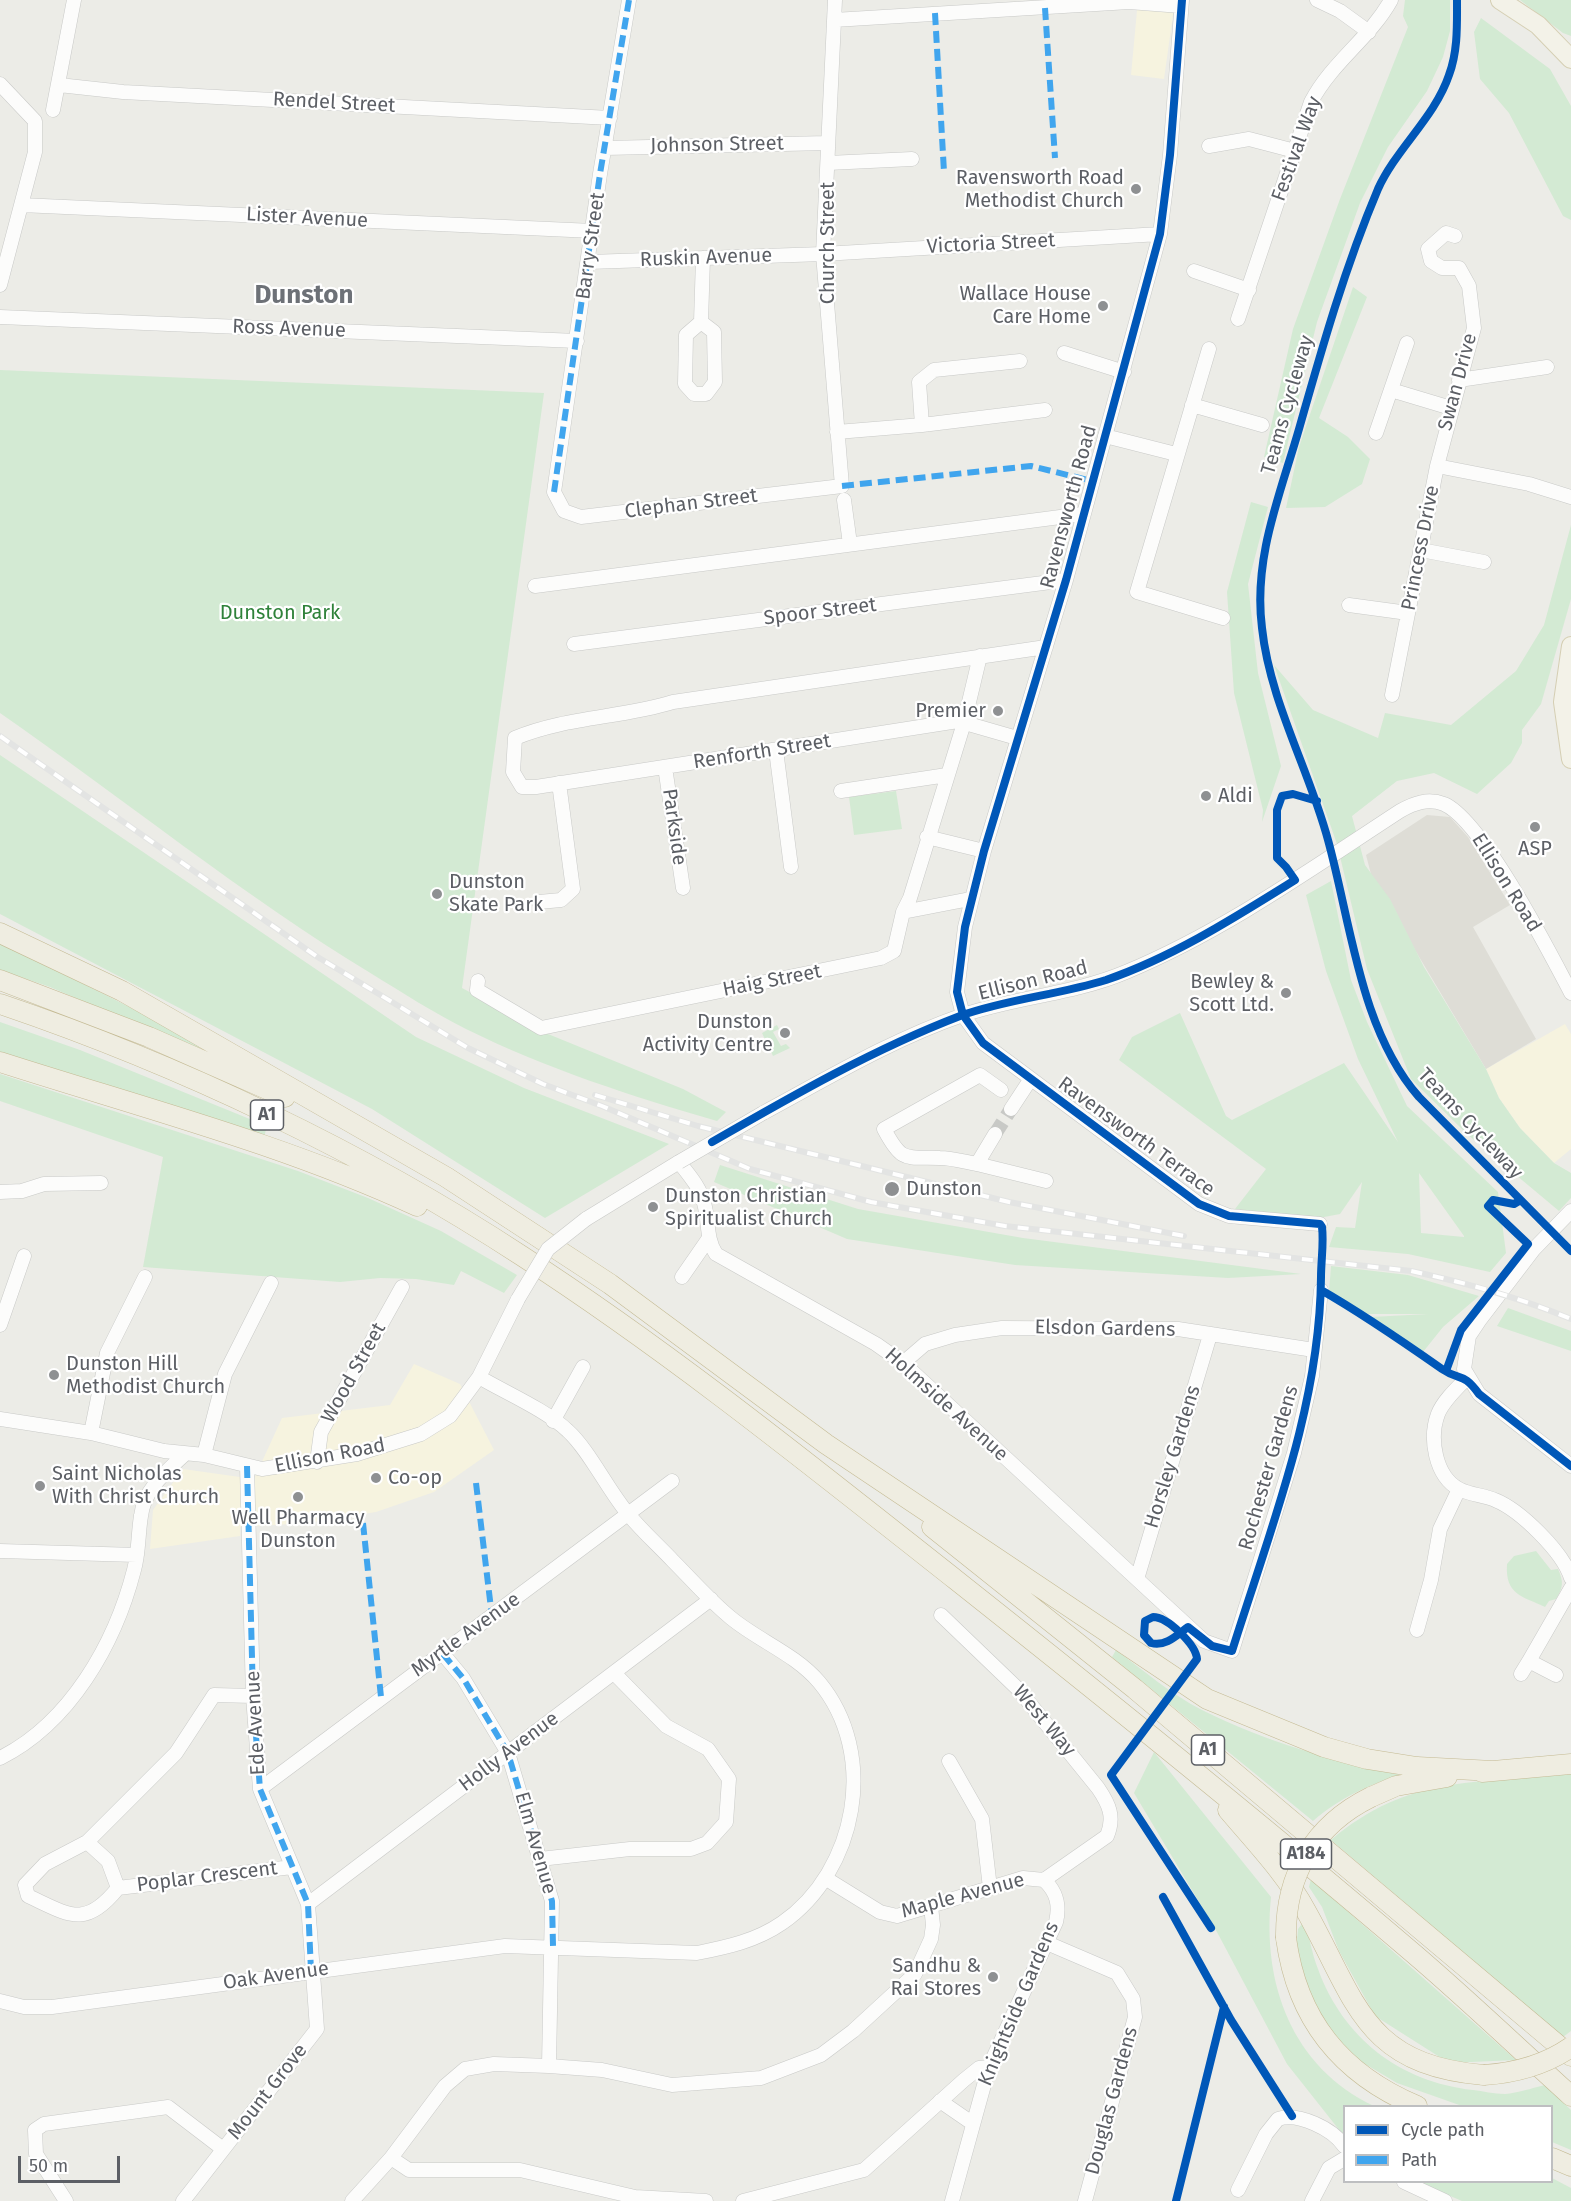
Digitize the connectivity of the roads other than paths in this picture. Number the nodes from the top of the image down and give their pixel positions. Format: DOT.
graph roads {
  1 [pos="74,0"];
  2 [pos="629,0"];
  3 [pos="835,0"];
  4 [pos="1317,0"];
  5 [pos="1391,0"];
  6 [pos="1500,0"];
  7 [pos="1182,3"];
  8 [pos="834,20"];
  9 [pos="1369,32"];
  10 [pos="1570,55"];
  11 [pos="0,84"];
  12 [pos="59,85"];
  13 [pos="53,110"];
  14 [pos="610,118"];
  15 [pos="828,143"];
  16 [pos="1209,146"];
  17 [pos="605,148"];
  18 [pos="1295,151"];
  19 [pos="912,159"];
  20 [pos="828,163"];
  21 [pos="21,205"];
  22 [pos="593,231"];
  23 [pos="1160,234"];
  24 [pos="1455,236"];
  25 [pos="823,254"];
  26 [pos="703,258"];
  27 [pos="589,262"];
  28 [pos="1194,271"];
  29 [pos="0,285"];
  30 [pos="1249,290"];
  31 [pos="0,317"];
  32 [pos="1239,319"];
  33 [pos="701,322"];
  34 [pos="577,341"];
  35 [pos="1407,343"];
  36 [pos="1209,349"];
  37 [pos="1064,353"];
  38 [pos="1020,361"];
  39 [pos="1547,367"];
  40 [pos="1124,372"];
  41 [pos="1459,380"];
  42 [pos="1391,390"];
  43 [pos="1192,405"];
  44 [pos="1451,408"];
  45 [pos="1045,410"];
  46 [pos="922,425"];
  47 [pos="1262,425"];
  48 [pos="837,432"];
  49 [pos="1376,433"];
  50 [pos="1105,436"];
  51 [pos="1176,454"];
  52 [pos="1437,466"];
  53 [pos="842,486"];
  54 [pos="554,492"];
  55 [pos="1571,497"];
  56 [pos="844,500"];
  57 [pos="1083,514"];
  58 [pos="849,544"];
  59 [pos="1421,550"];
  60 [pos="1484,561"];
  61 [pos="1066,580"];
  62 [pos="535,586"];
  63 [pos="1350,605"];
  64 [pos="1408,613"];
  65 [pos="1223,618"];
  66 [pos="574,644"];
  67 [pos="1571,646"];
  68 [pos="1046,647"];
  69 [pos="980,656"];
  70 [pos="1392,695"];
  71 [pos="964,723"];
  72 [pos="1017,738"];
  73 [pos="776,750"];
  74 [pos="1571,759"];
  75 [pos="665,767"];
  76 [pos="947,775"];
  77 [pos="559,783"];
  78 [pos="841,791"];
  79 [pos="931,838"];
  80 [pos="984,851"];
  81 [pos="791,867"];
  82 [pos="683,888"];
  83 [pos="970,899"];
  84 [pos="539,902"];
  85 [pos="903,912"];
  86 [pos="0,933"];
  87 [pos="0,980"];
  88 [pos="478,981"];
  89 [pos="1571,993"];
  90 [pos="0,1004"];
  91 [pos="963,1015"];
  92 [pos="0,1062"];
  93 [pos="1030,1080"];
  94 [pos="1001,1090"];
  95 [pos="1011,1109"];
  96 [pos="995,1134"];
  97 [pos="679,1162"];
  98 [pos="977,1164"];
  99 [pos="446,1177"];
  100 [pos="1046,1180"];
  101 [pos="101,1184"];
  102 [pos="0,1192"];
  103 [pos="1571,1211"];
  104 [pos="1320,1224"];
  105 [pos="709,1238"];
  106 [pos="520,1254"];
  107 [pos="24,1256"];
  108 [pos="146,1277"];
  109 [pos="681,1277"];
  110 [pos="271,1283"];
  111 [pos="402,1287"];
  112 [pos="1321,1290"];
  113 [pos="0,1325"];
  114 [pos="1210,1335"];
  115 [pos="1314,1350"];
  116 [pos="903,1363"];
  117 [pos="583,1367"];
  118 [pos="479,1377"];
  119 [pos="1467,1378"];
  120 [pos="0,1419"];
  121 [pos="553,1421"];
  122 [pos="92,1433"];
  123 [pos="0,1434"];
  124 [pos="839,1452"];
  125 [pos="185,1454"];
  126 [pos="204,1455"];
  127 [pos="317,1461"];
  128 [pos="247,1466"];
  129 [pos="1571,1466"];
  130 [pos="672,1481"];
  131 [pos="1460,1489"];
  132 [pos="628,1515"];
  133 [pos="0,1551"];
  134 [pos="138,1555"];
  135 [pos="1571,1578"];
  136 [pos="1137,1579"];
  137 [pos="1571,1588"];
  138 [pos="711,1599"];
  139 [pos="940,1615"];
  140 [pos="1417,1630"];
  141 [pos="1232,1651"];
  142 [pos="442,1654"];
  143 [pos="1529,1660"];
  144 [pos="614,1673"];
  145 [pos="1521,1674"];
  146 [pos="1556,1675"];
  147 [pos="254,1696"];
  148 [pos="508,1753"];
  149 [pos="0,1758"];
  150 [pos="949,1761"];
  151 [pos="1571,1764"];
  152 [pos="1493,1771"];
  153 [pos="1197,1772"];
  154 [pos="260,1789"];
  155 [pos="87,1842"];
  156 [pos="1100,1843"];
  157 [pos="540,1859"];
  158 [pos="292,1867"];
  159 [pos="825,1878"];
  160 [pos="1044,1880"];
  161 [pos="118,1888"];
  162 [pos="990,1888"];
  163 [pos="308,1904"];
  164 [pos="931,1906"];
  165 [pos="1047,1943"];
  166 [pos="553,1946"];
  167 [pos="311,1971"];
  168 [pos="0,2001"];
  169 [pos="1571,2047"];
  170 [pos="1571,2056"];
  171 [pos="549,2066"];
  172 [pos="988,2067"];
  173 [pos="1571,2096"];
  174 [pos="940,2101"];
  175 [pos="1415,2105"];
  176 [pos="972,2123"];
  177 [pos="1343,2145"];
  178 [pos="223,2149"];
  179 [pos="391,2158"];
  180 [pos="1553,2159"];
  181 [pos="1343,2160"];
  182 [pos="1571,2166"];
  183 [pos="1408,2183"];
  184 [pos="1238,2190"];
  185 [pos="66,2201"];
  186 [pos="183,2201"];
  187 [pos="352,2201"];
  188 [pos="706,2201"];
  189 [pos="743,2201"];
  190 [pos="952,2201"];
  191 [pos="1084,2201"];
  192 [pos="1312,2201"];
  193 [pos="1445,2201"];
  1 -- 12 [label="street"];
  2 -- 14 [label="street, Barry Street"];
  3 -- 8 [label="street, Church Street"];
  4 -- 9 [label="street"];
  5 -- 9 [label="street, Festival Way"];
  6 -- 10 [label="main road"];
  7 -- 8 [label="street"];
  7 -- 23 [label="street, Ravensworth Road"];
  8 -- 15 [label="street, Church Street"];
  9 -- 18 [label="street, Festival Way"];
  11 -- 21 [label="street"];
  12 -- 13 [label="street"];
  12 -- 14 [label="street, Rendel Street"];
  14 -- 17 [label="street, Barry Street"];
  15 -- 17 [label="street, Johnson Street"];
  15 -- 20 [label="street, Church Street"];
  16 -- 18 [label="street"];
  17 -- 22 [label="street, Barry Street"];
  18 -- 30 [label="street, Festival Way"];
  19 -- 20 [label="street"];
  20 -- 25 [label="street, Church Street"];
  21 -- 22 [label="street, Lister Avenue"];
  21 -- 29 [label="street"];
  22 -- 27 [label="street, Barry Street"];
  23 -- 25 [label="street, Victoria Street"];
  23 -- 40 [label="street, Ravensworth Road"];
  24 -- 41 [label="street, Swan Drive"];
  25 -- 26 [label="street, Ruskin Avenue"];
  25 -- 48 [label="street, Church Street"];
  26 -- 27 [label="street, Ruskin Avenue"];
  26 -- 33 [label="street"];
  27 -- 34 [label="street, Barry Street"];
  28 -- 30 [label="street"];
  30 -- 32 [label="street, Festival Way"];
  31 -- 34 [label="street, Ross Avenue"];
  33 -- 33 [label="street"];
  34 -- 54 [label="street, Barry Street"];
  35 -- 42 [label="street"];
  36 -- 43 [label="street"];
  37 -- 40 [label="street"];
  38 -- 46 [label="street"];
  39 -- 41 [label="street"];
  40 -- 50 [label="street, Ravensworth Road"];
  41 -- 44 [label="street, Swan Drive"];
  42 -- 44 [label="street"];
  42 -- 49 [label="street"];
  43 -- 47 [label="street"];
  43 -- 51 [label="street"];
  44 -- 52 [label="street, Swan Drive"];
  45 -- 46 [label="street"];
  46 -- 48 [label="street"];
  48 -- 53 [label="street, Church Street"];
  50 -- 51 [label="street, Ravensworth Road"];
  50 -- 57 [label="street, Ravensworth Road"];
  51 -- 65 [label="street"];
  52 -- 55 [label="street, Princess Drive"];
  52 -- 59 [label="street, Princess Drive"];
  53 -- 54 [label="street, Clephan Street"];
  56 -- 58 [label="street"];
  57 -- 58 [label="street"];
  57 -- 61 [label="street, Ravensworth Road"];
  58 -- 62 [label="street"];
  59 -- 60 [label="street"];
  59 -- 64 [label="street, Princess Drive"];
  61 -- 66 [label="street, Spoor Street"];
  61 -- 68 [label="street, Ravensworth Road"];
  63 -- 64 [label="street"];
  64 -- 70 [label="street, Princess Drive"];
  67 -- 74 [label="main road"];
  68 -- 69 [label="street"];
  68 -- 72 [label="street, Ravensworth Road"];
  69 -- 71 [label="street, Haig Street"];
  69 -- 77 [label="street, Renforth Street"];
  71 -- 72 [label="street, Renforth Street"];
  71 -- 73 [label="street, Renforth Street"];
  71 -- 76 [label="street, Haig Street"];
  72 -- 80 [label="street, Ravensworth Road"];
  73 -- 75 [label="street, Renforth Street"];
  73 -- 81 [label="street"];
  75 -- 77 [label="street, Renforth Street"];
  75 -- 82 [label="street, Parkside"];
  76 -- 78 [label="street"];
  76 -- 79 [label="street, Haig Street"];
  77 -- 84 [label="street"];
  79 -- 80 [label="street"];
  79 -- 85 [label="street, Haig Street"];
  80 -- 83 [label="street, Ravensworth Road"];
  83 -- 85 [label="street"];
  83 -- 91 [label="street, Ravensworth Road"];
  85 -- 88 [label="street, Haig Street"];
  86 -- 99 [label="highway"];
  87 -- 99 [label="highway, A1"];
  89 -- 91 [label="street, Ellison Road"];
  90 -- 106 [label="highway, A1"];
  91 -- 93 [label="street, Ravensworth Terrace"];
  91 -- 97 [label="street, Ellison Road, bridge"];
  92 -- 106 [label="highway"];
  93 -- 95 [label="street"];
  93 -- 104 [label="street, Ravensworth Terrace"];
  94 -- 98 [label="street"];
  96 -- 98 [label="street"];
  97 -- 105 [label="street"];
  97 -- 118 [label="street, Ellison Road, bridge"];
  98 -- 100 [label="street"];
  99 -- 124 [label="highway, A1"];
  101 -- 102 [label="street"];
  103 -- 119 [label="street"];
  105 -- 109 [label="street"];
  105 -- 116 [label="street, Holmside Avenue"];
  106 -- 153 [label="highway, A1"];
  107 -- 113 [label="street"];
  108 -- 122 [label="street"];
  110 -- 126 [label="street"];
  111 -- 127 [label="street, Wood Street"];
  112 -- 115 [label="street, Rochester Gardens"];
  114 -- 115 [label="street, Elsdon Gardens"];
  114 -- 116 [label="street, Elsdon Gardens"];
  114 -- 136 [label="street, Horsley Gardens"];
  115 -- 141 [label="street, Rochester Gardens"];
  116 -- 136 [label="street, Holmside Avenue"];
  117 -- 121 [label="street"];
  118 -- 121 [label="street, Oak Avenue"];
  118 -- 127 [label="street, Ellison Road"];
  119 -- 129 [label="street"];
  119 -- 131 [label="street"];
  120 -- 122 [label="street, Ellison Road"];
  120 -- 123 [label="street"];
  121 -- 132 [label="street, Oak Avenue"];
  122 -- 125 [label="street, Ellison Road"];
  124 -- 152 [label="highway, A184"];
  124 -- 170 [label="highway, A1"];
  125 -- 126 [label="street, Ellison Road"];
  125 -- 134 [label="street"];
  126 -- 128 [label="street, Ellison Road"];
  127 -- 128 [label="street, Ellison Road"];
  128 -- 147 [label="street, Ede Avenue"];
  130 -- 132 [label="street, Myrtle Avenue"];
  131 -- 135 [label="street"];
  131 -- 140 [label="street"];
  132 -- 138 [label="street, Oak Avenue"];
  132 -- 142 [label="street, Myrtle Avenue"];
  133 -- 134 [label="street"];
  134 -- 149 [label="street"];
  136 -- 141 [label="street, Holmside Avenue"];
  137 -- 143 [label="street"];
  138 -- 144 [label="street, Holly Avenue"];
  138 -- 159 [label="street, Oak Avenue"];
  139 -- 156 [label="street, West Way"];
  142 -- 148 [label="street, Elm Avenue"];
  142 -- 154 [label="street, Myrtle Avenue"];
  143 -- 145 [label="street"];
  143 -- 146 [label="street"];
  144 -- 148 [label="street, Holly Avenue"];
  144 -- 157 [label="street"];
  147 -- 154 [label="street, Ede Avenue"];
  147 -- 155 [label="street, Poplar Crescent"];
  148 -- 157 [label="street, Elm Avenue"];
  148 -- 163 [label="street, Holly Avenue"];
  150 -- 162 [label="street"];
  151 -- 152 [label="highway, A184"];
  152 -- 175 [label="highway, A184, bridge"];
  153 -- 169 [label="highway, A1, bridge"];
  153 -- 173 [label="highway, A1"];
  154 -- 158 [label="street, Ede Avenue"];
  155 -- 161 [label="street"];
  155 -- 161 [label="street, Poplar Crescent"];
  156 -- 160 [label="street, Maple Avenue"];
  157 -- 166 [label="street, Elm Avenue"];
  158 -- 161 [label="street, Poplar Crescent"];
  158 -- 163 [label="street, Ede Avenue"];
  159 -- 164 [label="street, Maple Avenue"];
  159 -- 166 [label="street, Oak Avenue"];
  160 -- 162 [label="street, Maple Avenue"];
  160 -- 165 [label="street, Knightside Gardens"];
  162 -- 164 [label="street, Maple Avenue"];
  163 -- 167 [label="street, Ede Avenue"];
  164 -- 171 [label="street"];
  165 -- 172 [label="street, Knightside Gardens"];
  165 -- 191 [label="street, Douglas Gardens"];
  166 -- 167 [label="street, Oak Avenue"];
  166 -- 171 [label="street, Elm Avenue"];
  167 -- 168 [label="street, Oak Avenue"];
  167 -- 178 [label="street, Mount Grove"];
  171 -- 179 [label="street"];
  172 -- 174 [label="street"];
  172 -- 176 [label="street, Knightside Gardens"];
  174 -- 176 [label="street"];
  174 -- 189 [label="street"];
  176 -- 190 [label="street, Knightside Gardens"];
  177 -- 184 [label="street"];
  178 -- 185 [label="street"];
  178 -- 186 [label="street, Mount Grove"];
  179 -- 187 [label="street"];
  179 -- 188 [label="street"];
  180 -- 182 [label="highway"];
  181 -- 192 [label="street"];
  183 -- 193 [label="street"];
}
